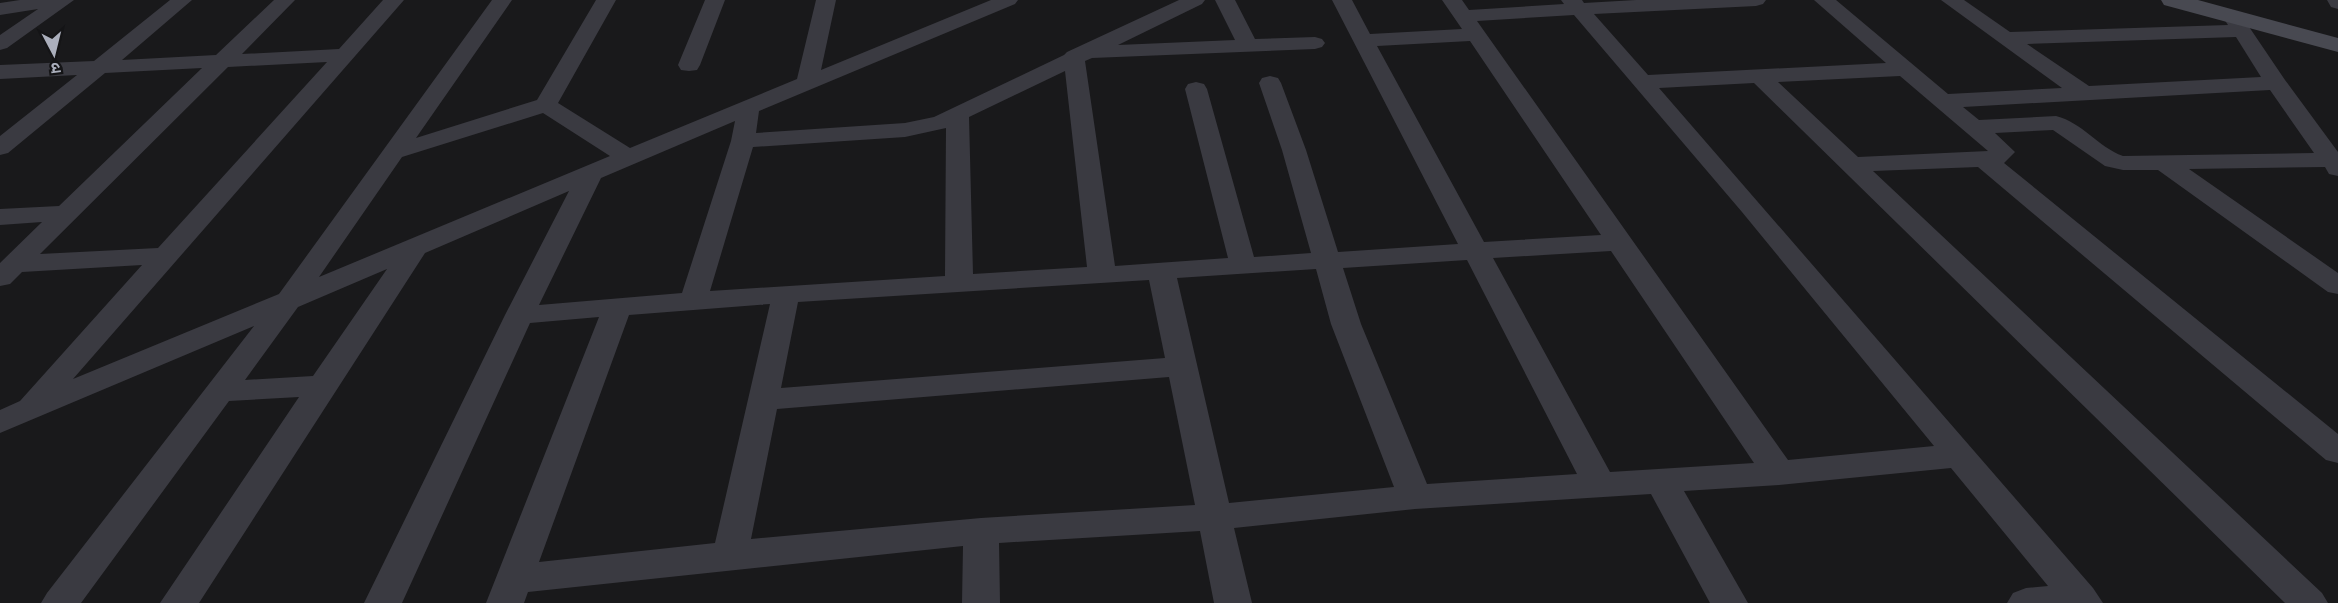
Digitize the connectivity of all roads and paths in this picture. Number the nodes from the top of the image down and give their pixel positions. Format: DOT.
graph roads {
  1 [pos="58,0"];
  2 [pos="64,0"];
  3 [pos="183,0"];
  4 [pos="285,0"];
  5 [pos="394,0"];
  6 [pos="502,0"];
  7 [pos="606,0"];
  8 [pos="715,0"];
  9 [pos="826,0"];
  10 [pos="1008,0"];
  11 [pos="1196,0"];
  12 [pos="1225,0"];
  13 [pos="1342,0"];
  14 [pos="1755,0"];
  15 [pos="1824,0"];
  16 [pos="1951,0"];
  17 [pos="2172,0"];
  18 [pos="1685,2"];
  19 [pos="1575,5"];
  20 [pos="0,9"];
  21 [pos="1463,17"];
  22 [pos="2237,23"];
  23 [pos="2006,38"];
  24 [pos="1365,40"];
  25 [pos="1315,43"];
  26 [pos="0,44"];
  27 [pos="2338,45"];
  28 [pos="1248,46"];
  29 [pos="1079,54"];
  30 [pos="346,55"];
  31 [pos="224,61"];
  32 [pos="689,65"];
  33 [pos="98,68"];
  34 [pos="1904,69"];
  35 [pos="0,72"];
  36 [pos="1758,75"];
  37 [pos="1644,82"];
  38 [pos="807,83"];
  39 [pos="1270,83"];
  40 [pos="2276,83"];
  41 [pos="1197,89"];
  42 [pos="2084,93"];
  43 [pos="1941,101"];
  44 [pos="546,105"];
  45 [pos="748,109"];
  46 [pos="957,113"];
  47 [pos="1974,127"];
  48 [pos="743,141"];
  49 [pos="0,148"];
  50 [pos="394,152"];
  51 [pos="628,157"];
  52 [pos="1984,159"];
  53 [pos="2335,162"];
  54 [pos="2164,163"];
  55 [pos="1850,165"];
  56 [pos="590,174"];
  57 [pos="66,213"];
  58 [pos="0,217"];
  59 [pos="1619,242"];
  60 [pos="416,246"];
  61 [pos="1474,251"];
  62 [pos="166,256"];
  63 [pos="1329,260"];
  64 [pos="1243,265"];
  65 [pos="1161,270"];
  66 [pos="7,271"];
  67 [pos="1102,275"];
  68 [pos="959,283"];
  69 [pos="2338,286"];
  70 [pos="786,294"];
  71 [pos="700,300"];
  72 [pos="288,301"];
  73 [pos="617,309"];
  74 [pos="519,315"];
  75 [pos="1181,366"];
  76 [pos="324,386"];
  77 [pos="220,391"];
  78 [pos="763,400"];
  79 [pos="14,417"];
  80 [pos="0,441"];
  81 [pos="2338,452"];
  82 [pos="1961,455"];
  83 [pos="1779,473"];
  84 [pos="1661,481"];
  85 [pos="1600,485"];
  86 [pos="1415,497"];
  87 [pos="1216,517"];
  88 [pos="981,531"];
  89 [pos="730,555"];
  90 [pos="510,591"];
  91 [pos="2082,600"];
  92 [pos="60,603"];
  93 [pos="179,603"];
  94 [pos="383,603"];
  95 [pos="981,603"];
  96 [pos="1233,603"];
  97 [pos="1729,603"];
  98 [pos="2026,603"];
  99 [pos="2309,603"];
  1 -- 20 [label="street"];
  2 -- 26 [label="street"];
  3 -- 33 [label="street"];
  4 -- 31 [label="street"];
  5 -- 30 [label="street"];
  6 -- 50 [label="street"];
  7 -- 44 [label="street"];
  8 -- 32 [label="street"];
  9 -- 38 [label="street"];
  10 -- 38 [label="street"];
  11 -- 29 [label="street"];
  12 -- 28 [label="street"];
  13 -- 24 [label="street"];
  14 -- 18 [label="street"];
  15 -- 34 [label="street"];
  16 -- 23 [label="street"];
  17 -- 22 [label="street"];
  18 -- 19 [label="street"];
  19 -- 21 [label="street"];
  19 -- 37 [label="street"];
  21 -- 24 [label="street"];
  21 -- 59 [label="street"];
  22 -- 23 [label="street"];
  22 -- 27 [label="street"];
  22 -- 40 [label="street"];
  23 -- 42 [label="street"];
  24 -- 61 [label="street"];
  25 -- 28 [label="street"];
  28 -- 29 [label="street"];
  29 -- 46 [label="street"];
  29 -- 67 [label="street"];
  30 -- 31 [label="street"];
  30 -- 62 [label="street"];
  31 -- 33 [label="street"];
  31 -- 57 [label="street"];
  33 -- 35 [label="street"];
  33 -- 49 [label="street"];
  34 -- 36 [label="street"];
  34 -- 43 [label="street"];
  36 -- 37 [label="street"];
  36 -- 55 [label="street"];
  37 -- 82 [label="street"];
  38 -- 45 [label="street"];
  39 -- 63 [label="street"];
  40 -- 42 [label="street"];
  40 -- 53 [label="street"];
  41 -- 64 [label="street"];
  42 -- 43 [label="street"];
  43 -- 47 [label="street"];
  44 -- 50 [label="street"];
  44 -- 51 [label="street"];
  45 -- 48 [label="street"];
  45 -- 51 [label="street"];
  46 -- 48 [label="street"];
  46 -- 68 [label="street"];
  47 -- 52 [label="street"];
  47 -- 54 [label="street"];
  48 -- 71 [label="street"];
  50 -- 72 [label="street"];
  51 -- 56 [label="street"];
  52 -- 55 [label="street"];
  52 -- 81 [label="street"];
  53 -- 54 [label="street"];
  54 -- 69 [label="street"];
  55 -- 99 [label="street"];
  56 -- 60 [label="street"];
  56 -- 74 [label="street"];
  57 -- 58 [label="street"];
  57 -- 66 [label="street"];
  59 -- 61 [label="street"];
  59 -- 83 [label="street"];
  60 -- 72 [label="street"];
  60 -- 76 [label="street"];
  61 -- 63 [label="street"];
  61 -- 85 [label="street"];
  62 -- 66 [label="street"];
  62 -- 79 [label="street"];
  63 -- 64 [label="street"];
  63 -- 86 [label="street"];
  64 -- 65 [label="street"];
  65 -- 67 [label="street"];
  65 -- 75 [label="street"];
  67 -- 68 [label="street"];
  68 -- 70 [label="street"];
  70 -- 71 [label="street"];
  70 -- 78 [label="street"];
  71 -- 73 [label="street"];
  72 -- 77 [label="street"];
  72 -- 79 [label="street"];
  73 -- 74 [label="street"];
  73 -- 90 [label="street"];
  74 -- 94 [label="street"];
  75 -- 78 [label="street"];
  75 -- 87 [label="street"];
  76 -- 77 [label="street"];
  76 -- 93 [label="street"];
  77 -- 92 [label="street"];
  78 -- 89 [label="street"];
  79 -- 80 [label="street"];
  82 -- 83 [label="street"];
  82 -- 91 [label="street"];
  83 -- 84 [label="street"];
  84 -- 85 [label="street"];
  84 -- 97 [label="street"];
  85 -- 86 [label="street"];
  86 -- 87 [label="street"];
  87 -- 88 [label="street"];
  87 -- 96 [label="street"];
  88 -- 89 [label="street"];
  88 -- 95 [label="street"];
  89 -- 90 [label="street"];
  91 -- 98 [label="street"];
}
